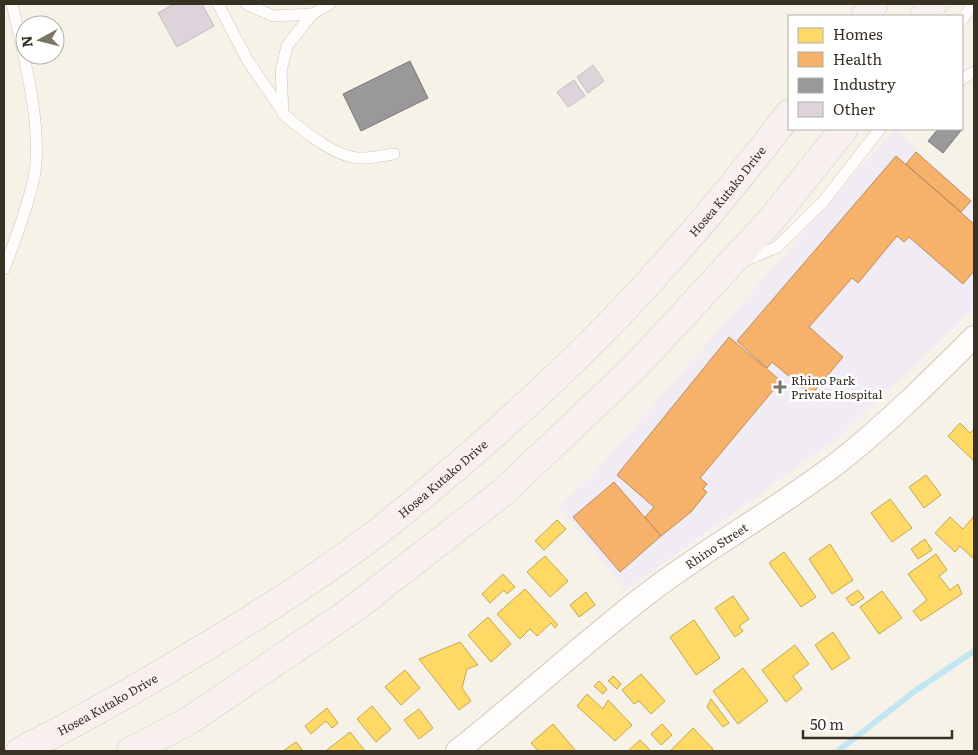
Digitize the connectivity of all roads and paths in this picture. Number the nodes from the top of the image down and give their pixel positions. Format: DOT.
graph roads {
  1 [pos="12,4"];
  2 [pos="218,4"];
  3 [pos="246,4"];
  4 [pos="330,4"];
  5 [pos="874,4"];
  6 [pos="933,4"];
  7 [pos="974,4"];
  8 [pos="312,14"];
  9 [pos="866,15"];
  10 [pos="925,15"];
  11 [pos="963,19"];
  12 [pos="974,72"];
  13 [pos="963,78"];
  14 [pos="284,114"];
  15 [pos="788,115"];
  16 [pos="843,130"];
  17 [pos="879,130"];
  18 [pos="394,154"];
  19 [pos="727,268"];
  20 [pos="4,269"];
  21 [pos="974,337"];
  22 [pos="190,720"];
  23 [pos="20,751"];
  24 [pos="131,751"];
  25 [pos="146,751"];
  26 [pos="457,751"];
  1 -- 20 [label="lane"];
  2 -- 14 [label="lane"];
  3 -- 8 [label="lane"];
  4 -- 8 [label="lane"];
  5 -- 9 [label="main road"];
  6 -- 10 [label="main road"];
  7 -- 11 [label="lane"];
  8 -- 14 [label="lane"];
  12 -- 13 [label="lane"];
  14 -- 18 [label="lane"];
  15 -- 23 [label="main road, Hosea Kutako Drive"];
  16 -- 19 [label="main road"];
  17 -- 19 [label="lane"];
  19 -- 22 [label="main road"];
  21 -- 26 [label="street, Rhino Street"];
  22 -- 24 [label="main road"];
  22 -- 25 [label="main road"];
}
